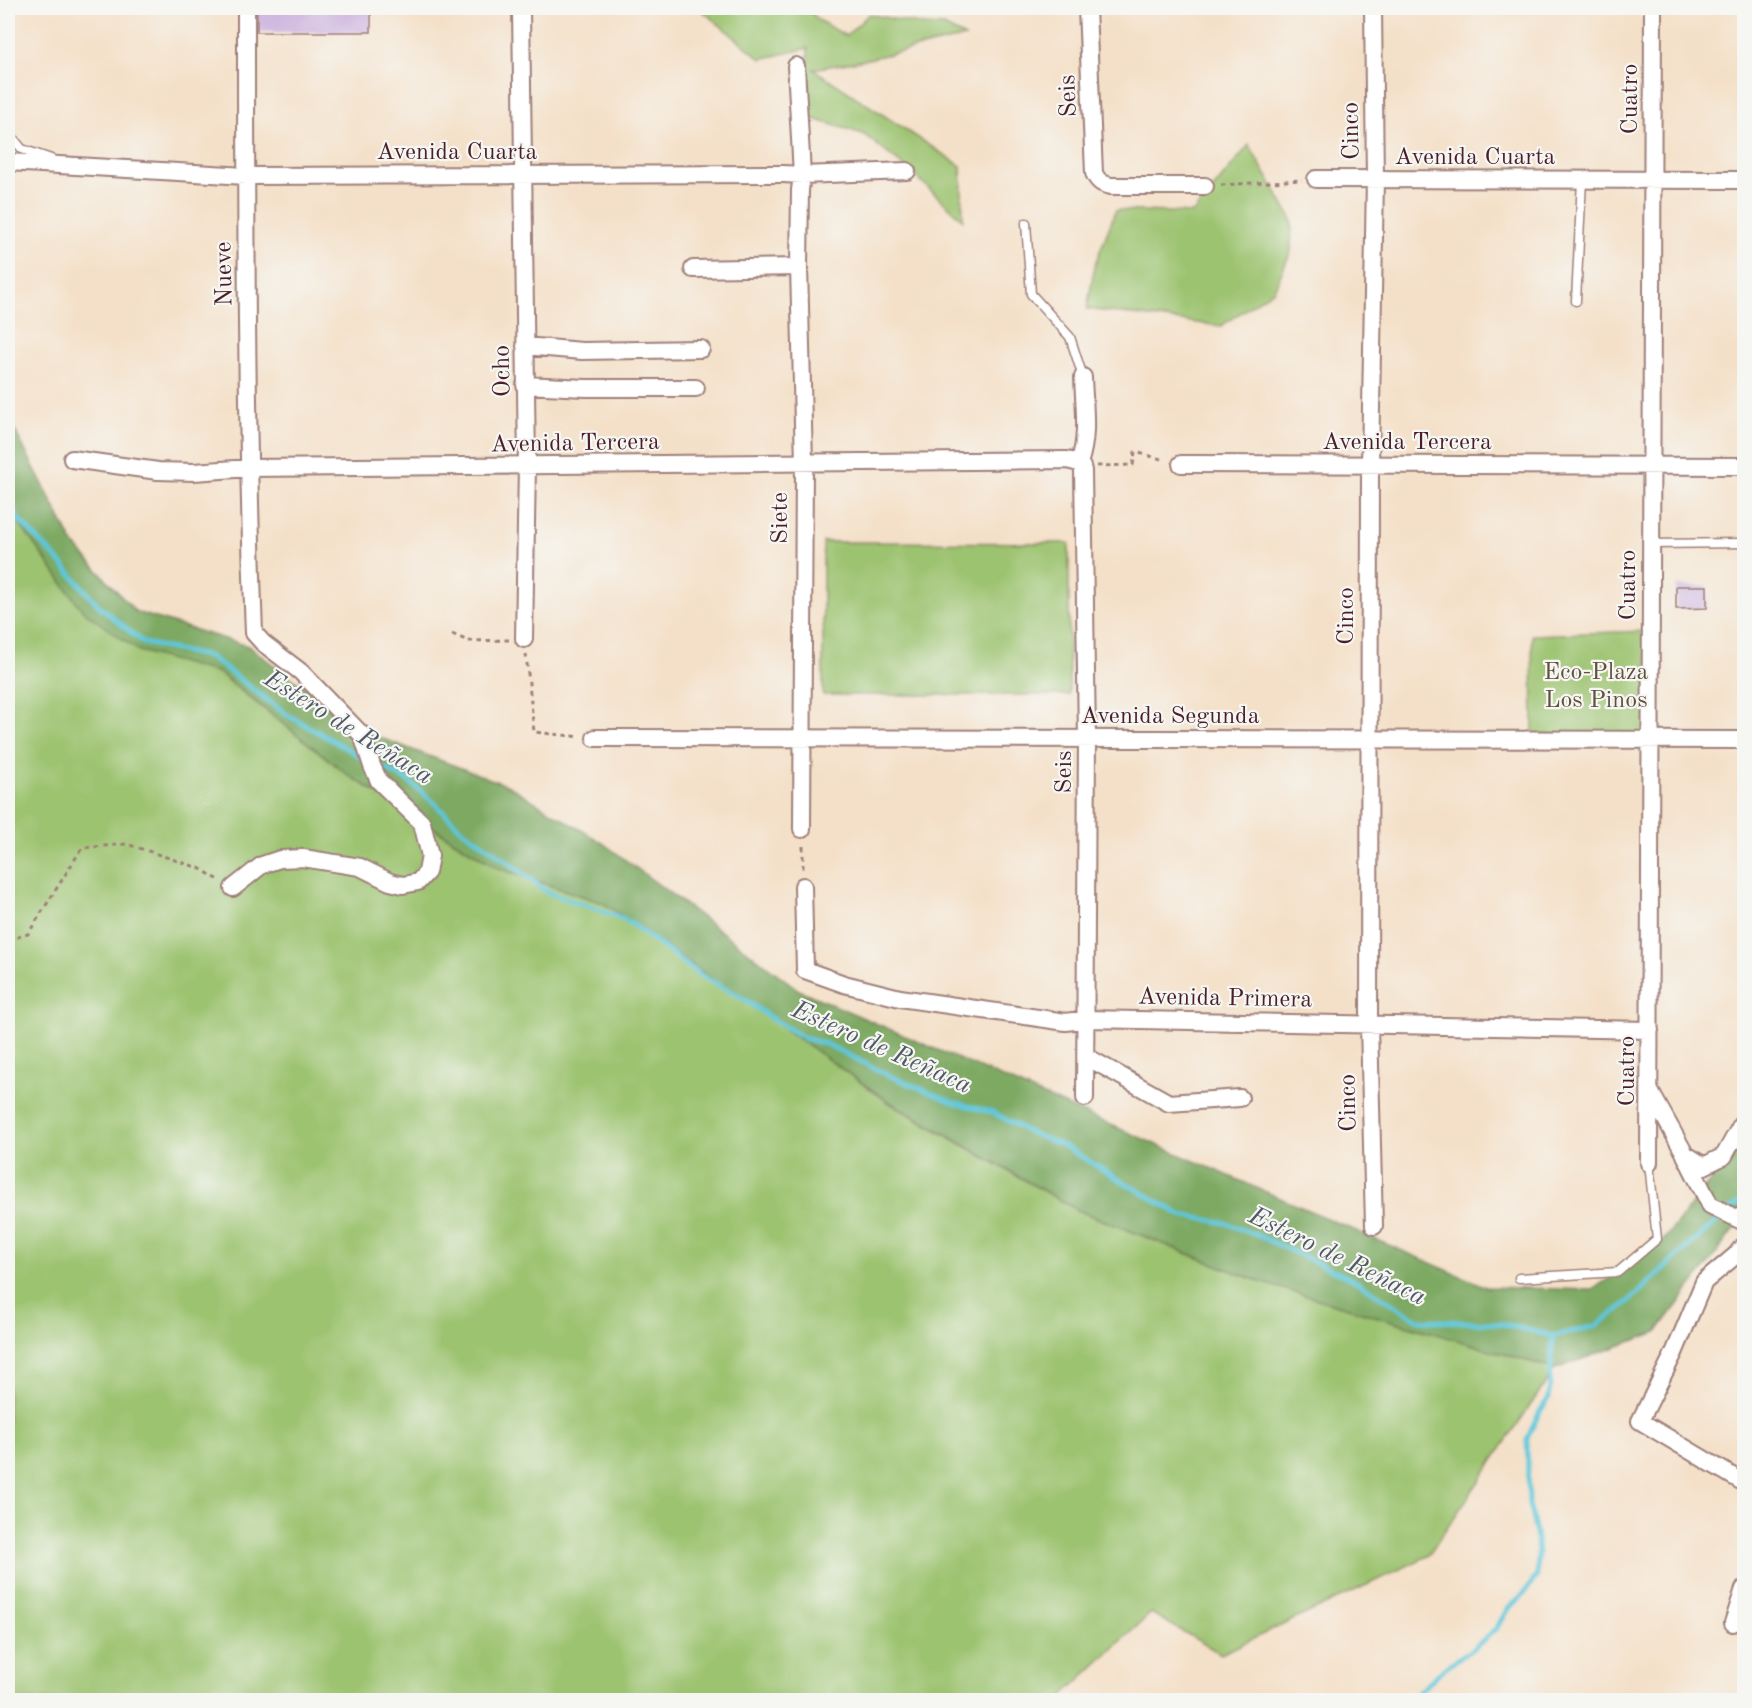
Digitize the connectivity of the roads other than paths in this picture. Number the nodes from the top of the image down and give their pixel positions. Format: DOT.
graph roads {
  1 [pos="246,8"];
  2 [pos="521,8"];
  3 [pos="1087,8"];
  4 [pos="1373,8"];
  5 [pos="1653,8"];
  6 [pos="796,66"];
  7 [pos="8,132"];
  8 [pos="8,162"];
  9 [pos="80,168"];
  10 [pos="907,171"];
  11 [pos="523,174"];
  12 [pos="246,176"];
  13 [pos="802,176"];
  14 [pos="1317,179"];
  15 [pos="1375,179"];
  16 [pos="1582,180"];
  17 [pos="1653,180"];
  18 [pos="1744,180"];
  19 [pos="1205,186"];
  20 [pos="1026,222"];
  21 [pos="799,267"];
  22 [pos="693,269"];
  23 [pos="1576,302"];
  24 [pos="525,346"];
  25 [pos="701,349"];
  26 [pos="1083,377"];
  27 [pos="525,385"];
  28 [pos="696,388"];
  29 [pos="72,459"];
  30 [pos="804,463"];
  31 [pos="1181,464"];
  32 [pos="1080,465"];
  33 [pos="1370,465"];
  34 [pos="1652,465"];
  35 [pos="527,466"];
  36 [pos="1744,466"];
  37 [pos="249,468"];
  38 [pos="1744,543"];
  39 [pos="1651,544"];
  40 [pos="524,639"];
  41 [pos="595,738"];
  42 [pos="802,738"];
  43 [pos="1087,739"];
  44 [pos="1369,740"];
  45 [pos="1651,740"];
  46 [pos="1744,740"];
  47 [pos="802,829"];
  48 [pos="803,886"];
  49 [pos="233,888"];
  50 [pos="1087,1019"];
  51 [pos="1369,1024"];
  52 [pos="1650,1030"];
  53 [pos="1087,1057"];
  54 [pos="1650,1090"];
  55 [pos="1085,1098"];
  56 [pos="1240,1098"];
  57 [pos="1744,1120"];
  58 [pos="1685,1154"];
  59 [pos="1649,1163"];
  60 [pos="1744,1222"];
  61 [pos="1374,1226"];
  62 [pos="1744,1245"];
  63 [pos="1519,1278"];
  64 [pos="1744,1483"];
  65 [pos="1744,1589"];
  66 [pos="1733,1623"];
  1 -- 12 [label="street, Nueve"];
  2 -- 11 [label="street, Ocho"];
  3 -- 19 [label="street, Seis"];
  4 -- 15 [label="street, Cinco"];
  5 -- 17 [label="street, Cuatro"];
  6 -- 13 [label="street, Siete"];
  7 -- 9 [label="lane"];
  8 -- 9 [label="street, Avenida Cuarta"];
  9 -- 12 [label="street, Avenida Cuarta"];
  10 -- 13 [label="street, Avenida Cuarta"];
  11 -- 12 [label="street, Avenida Cuarta"];
  11 -- 13 [label="street, Avenida Cuarta"];
  11 -- 24 [label="street, Ocho"];
  12 -- 37 [label="street, Nueve"];
  13 -- 21 [label="street, Siete"];
  14 -- 15 [label="street, Avenida Cuarta"];
  15 -- 16 [label="street, Avenida Cuarta"];
  15 -- 33 [label="street, Cinco"];
  16 -- 17 [label="street, Avenida Cuarta"];
  16 -- 23 [label="lane"];
  17 -- 18 [label="street, Avenida Cuarta"];
  17 -- 34 [label="street, Cuatro"];
  20 -- 26 [label="lane"];
  21 -- 22 [label="street"];
  21 -- 30 [label="street, Siete"];
  24 -- 25 [label="street"];
  24 -- 27 [label="street, Ocho"];
  26 -- 32 [label="street, Seis"];
  27 -- 28 [label="street"];
  27 -- 35 [label="street, Ocho"];
  29 -- 37 [label="street, Avenida Tercera"];
  30 -- 32 [label="street, Avenida Tercera"];
  30 -- 35 [label="street, Avenida Tercera"];
  30 -- 42 [label="street, Siete"];
  31 -- 33 [label="street, Avenida Tercera"];
  32 -- 43 [label="street, Seis"];
  33 -- 34 [label="street, Avenida Tercera"];
  33 -- 44 [label="street, Cinco"];
  34 -- 36 [label="street, Avenida Tercera"];
  34 -- 39 [label="street, Cuatro"];
  35 -- 37 [label="street, Avenida Tercera"];
  35 -- 40 [label="street, Ocho"];
  37 -- 49 [label="street, Nueve"];
  38 -- 39 [label="lane"];
  39 -- 45 [label="street, Cuatro"];
  41 -- 42 [label="street, Avenida Segunda"];
  42 -- 43 [label="street, Avenida Segunda"];
  42 -- 47 [label="street, Siete"];
  43 -- 44 [label="street, Avenida Segunda"];
  43 -- 50 [label="street, Seis"];
  44 -- 45 [label="street, Avenida Segunda"];
  44 -- 51 [label="street, Cinco"];
  45 -- 46 [label="street, Avenida Segunda"];
  45 -- 52 [label="street, Cuatro"];
  48 -- 50 [label="street, Avenida Primera"];
  50 -- 51 [label="street, Avenida Primera"];
  50 -- 53 [label="street, Seis"];
  51 -- 52 [label="street, Avenida Primera"];
  51 -- 61 [label="street, Cinco"];
  52 -- 54 [label="street, Cuatro"];
  53 -- 55 [label="street, Seis"];
  53 -- 56 [label="street"];
  54 -- 58 [label="street"];
  54 -- 59 [label="street, Cuatro"];
  57 -- 58 [label="street"];
  58 -- 60 [label="street"];
  59 -- 63 [label="lane"];
  62 -- 64 [label="street"];
  65 -- 66 [label="street"];
}
